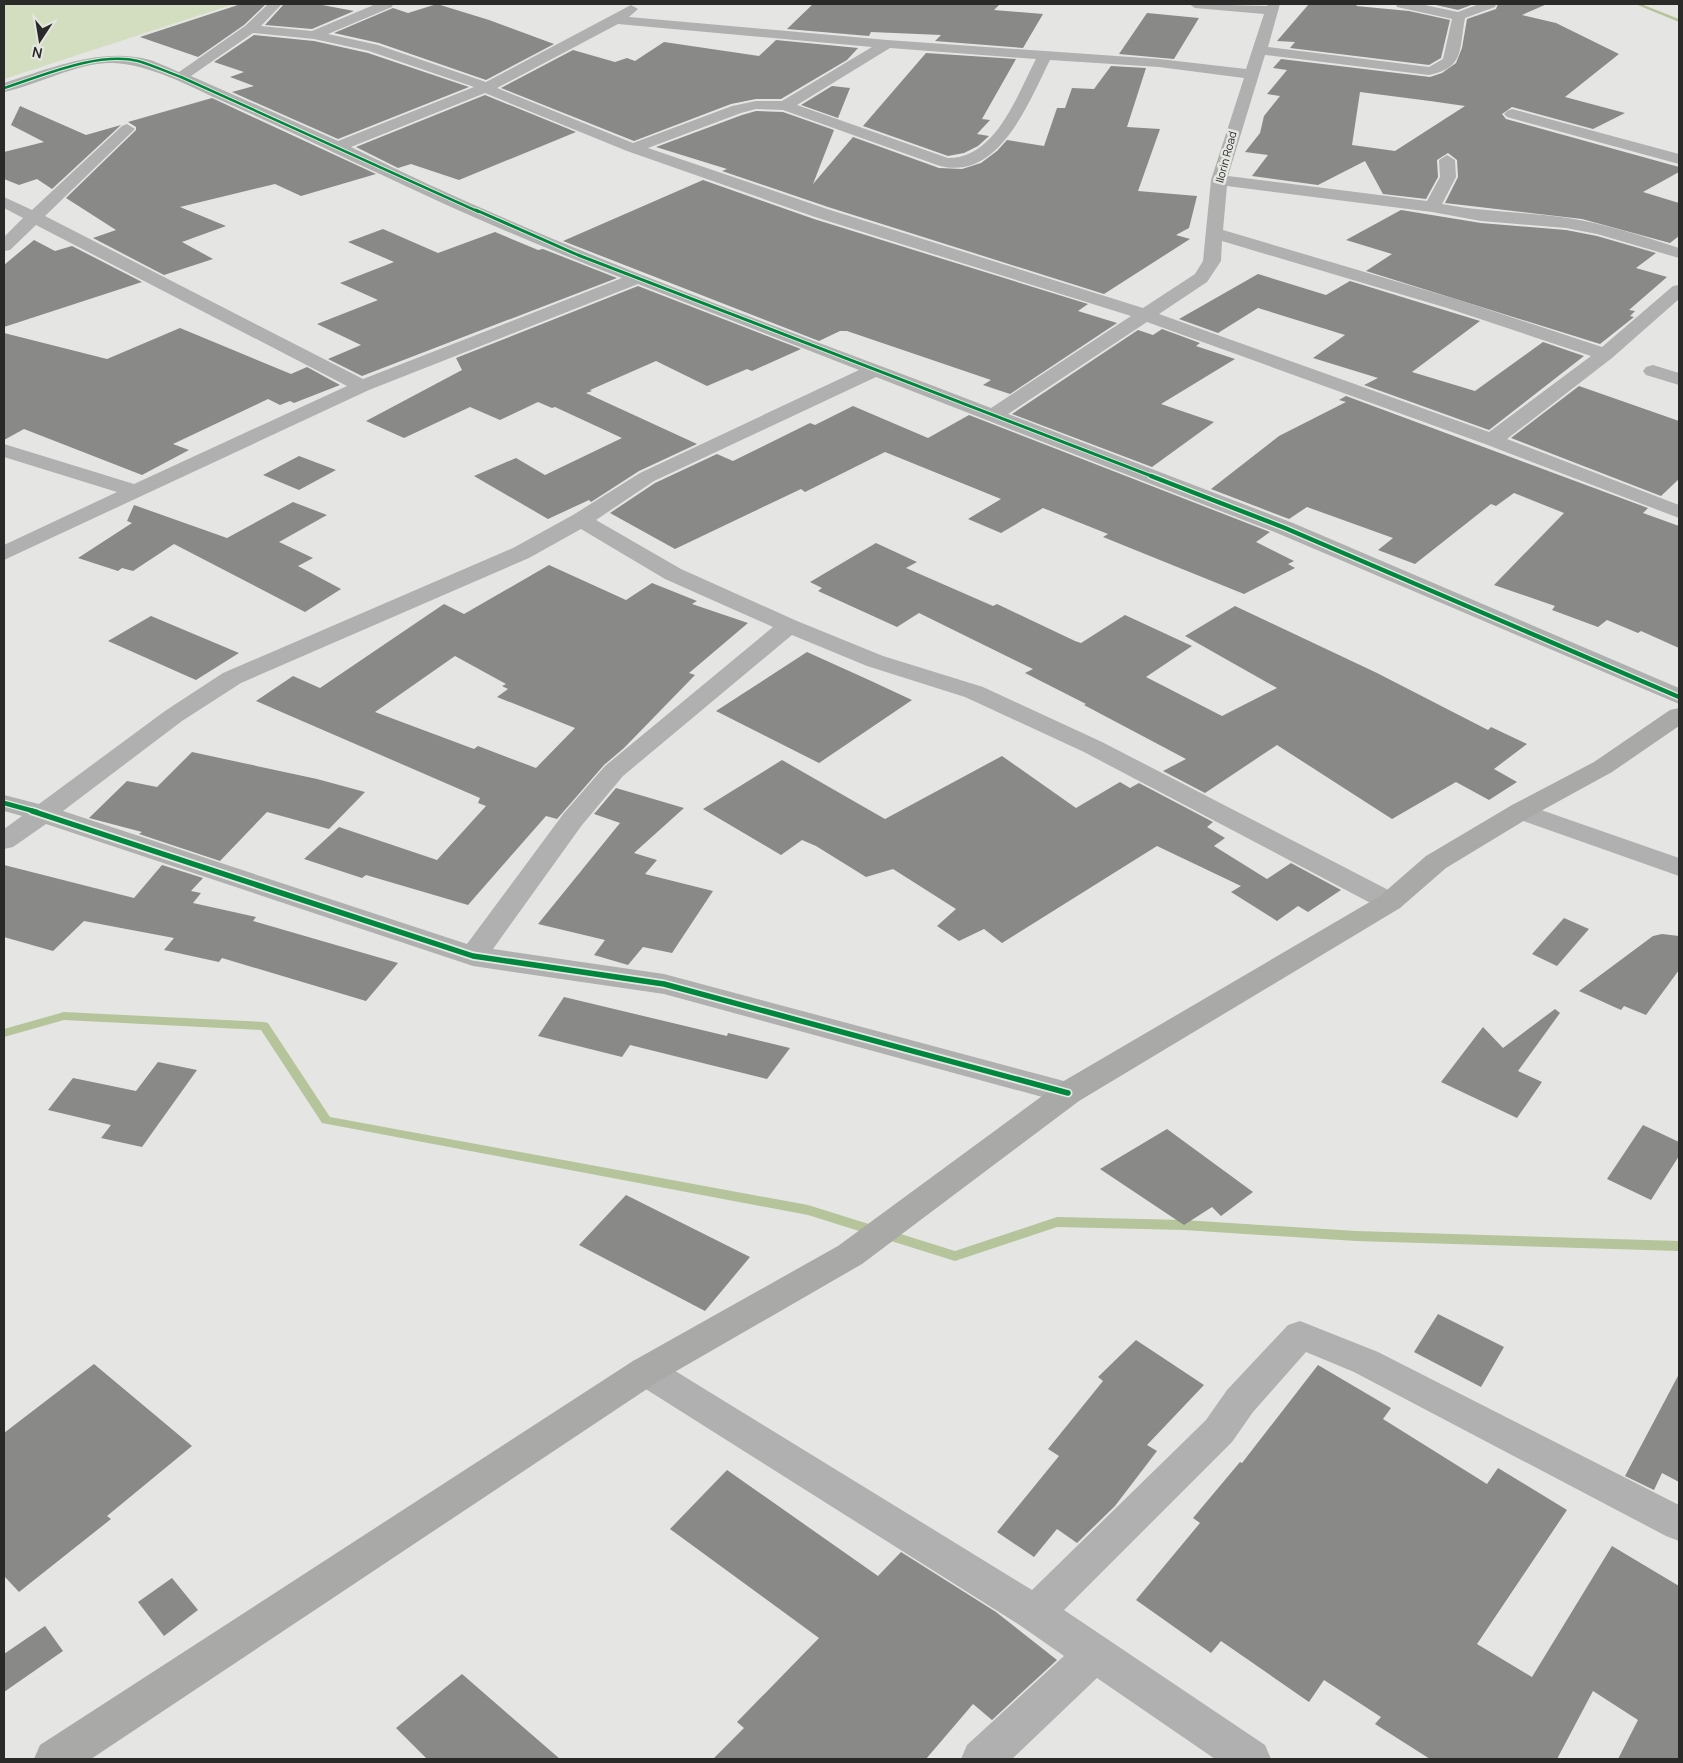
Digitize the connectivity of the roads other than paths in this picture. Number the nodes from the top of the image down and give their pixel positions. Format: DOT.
graph roads {
  1 [pos="275,4"];
  2 [pos="387,4"];
  3 [pos="638,4"];
  4 [pos="1195,4"];
  5 [pos="1402,4"];
  6 [pos="1490,4"];
  7 [pos="1273,7"];
  8 [pos="1459,16"];
  9 [pos="616,20"];
  10 [pos="250,29"];
  11 [pos="314,35"];
  12 [pos="887,44"];
  13 [pos="1259,50"];
  14 [pos="1045,55"];
  15 [pos="1250,74"];
  16 [pos="181,77"];
  17 [pos="485,87"];
  18 [pos="4,88"];
  19 [pos="785,106"];
  20 [pos="1512,114"];
  21 [pos="127,129"];
  22 [pos="338,147"];
  23 [pos="633,148"];
  24 [pos="1679,159"];
  25 [pos="1447,160"];
  26 [pos="1219,180"];
  27 [pos="4,202"];
  28 [pos="1432,207"];
  29 [pos="36,217"];
  30 [pos="1215,233"];
  31 [pos="4,246"];
  32 [pos="1679,253"];
  33 [pos="639,278"];
  34 [pos="1679,290"];
  35 [pos="1146,315"];
  36 [pos="1605,354"];
  37 [pos="875,370"];
  38 [pos="1653,370"];
  39 [pos="1679,379"];
  40 [pos="362,386"];
  41 [pos="992,416"];
  42 [pos="1492,440"];
  43 [pos="4,450"];
  44 [pos="134,491"];
  45 [pos="1679,512"];
  46 [pos="581,520"];
  47 [pos="4,553"];
  48 [pos="789,626"];
  49 [pos="1679,697"];
  50 [pos="1679,715"];
  51 [pos="4,803"];
  52 [pos="1521,811"];
  53 [pos="44,814"];
  54 [pos="4,840"];
  55 [pos="1679,867"];
  56 [pos="1390,902"];
  57 [pos="473,956"];
  58 [pos="1068,1093"];
  59 [pos="646,1371"];
  60 [pos="1679,1524"];
  61 [pos="1035,1613"];
  62 [pos="1096,1653"];
  63 [pos="54,1759"];
  64 [pos="982,1759"];
  65 [pos="1250,1759"];
  1 -- 10 [label="street"];
  2 -- 11 [label="street"];
  3 -- 9 [label="street"];
  4 -- 7 [label="street"];
  5 -- 8 [label="street"];
  6 -- 8 [label="street"];
  7 -- 13 [label="street, Ilorin Road"];
  8 -- 13 [label="street"];
  9 -- 12 [label="street"];
  9 -- 17 [label="street"];
  10 -- 11 [label="street"];
  10 -- 16 [label="street"];
  11 -- 17 [label="street"];
  12 -- 14 [label="street"];
  12 -- 19 [label="street"];
  13 -- 15 [label="street, Ilorin Road"];
  14 -- 15 [label="street"];
  14 -- 19 [label="street"];
  15 -- 26 [label="street, Ilorin Road"];
  16 -- 18 [label="street"];
  16 -- 22 [label="street"];
  17 -- 22 [label="street"];
  17 -- 23 [label="street"];
  19 -- 23 [label="street"];
  20 -- 24 [label="street"];
  21 -- 29 [label="street"];
  22 -- 33 [label="street"];
  23 -- 35 [label="street"];
  25 -- 28 [label="street"];
  26 -- 28 [label="street"];
  26 -- 30 [label="street, Ilorin Road"];
  27 -- 29 [label="street"];
  28 -- 32 [label="street"];
  29 -- 31 [label="street"];
  29 -- 40 [label="street"];
  30 -- 35 [label="street, Ilorin Road"];
  30 -- 36 [label="street"];
  33 -- 37 [label="street"];
  33 -- 40 [label="street"];
  34 -- 36 [label="street"];
  35 -- 41 [label="street, Ilorin Road"];
  35 -- 42 [label="street"];
  36 -- 42 [label="street"];
  37 -- 41 [label="street"];
  37 -- 46 [label="street"];
  38 -- 39 [label="street"];
  40 -- 44 [label="street"];
  41 -- 49 [label="street"];
  42 -- 45 [label="street"];
  43 -- 44 [label="street"];
  44 -- 47 [label="street"];
  46 -- 48 [label="street"];
  46 -- 53 [label="street"];
  48 -- 56 [label="street"];
  48 -- 57 [label="street"];
  50 -- 52 [label="main road"];
  51 -- 53 [label="street"];
  52 -- 55 [label="street"];
  52 -- 56 [label="main road"];
  53 -- 54 [label="street"];
  53 -- 57 [label="street"];
  56 -- 58 [label="main road"];
  57 -- 58 [label="street"];
  58 -- 59 [label="main road"];
  59 -- 61 [label="street"];
  59 -- 63 [label="main road"];
  60 -- 61 [label="street"];
  61 -- 62 [label="street"];
  62 -- 64 [label="street"];
  62 -- 65 [label="street"];
}
